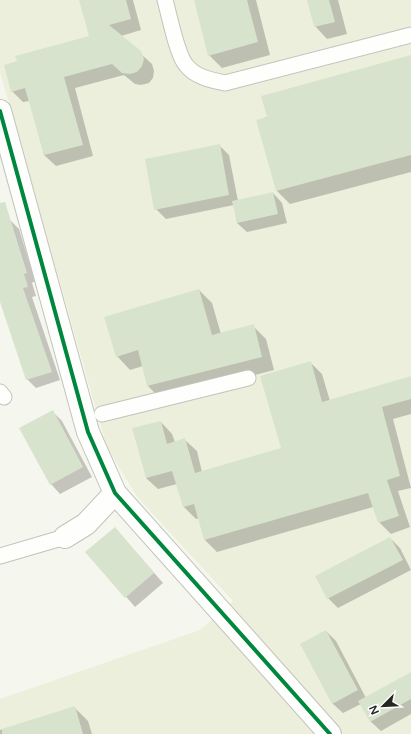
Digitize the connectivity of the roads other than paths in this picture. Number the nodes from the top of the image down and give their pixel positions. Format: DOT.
graph roads {
  1 [pos="165,0"];
  2 [pos="411,35"];
  3 [pos="0,111"];
  4 [pos="7,168"];
  5 [pos="248,378"];
  6 [pos="93,415"];
  7 [pos="115,493"];
  8 [pos="65,537"];
  9 [pos="0,556"];
  10 [pos="330,734"];
  1 -- 2 [label="lane"];
  3 -- 4 [label="street"];
  4 -- 6 [label="street"];
  5 -- 6 [label="lane"];
  6 -- 7 [label="street"];
  7 -- 8 [label="street"];
  7 -- 10 [label="street"];
  8 -- 9 [label="lane"];
}
